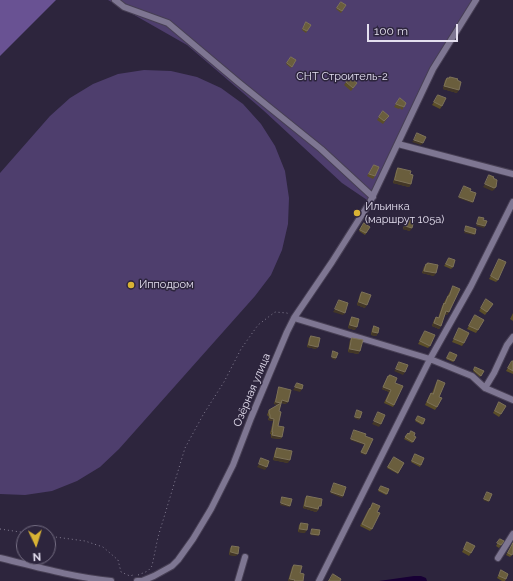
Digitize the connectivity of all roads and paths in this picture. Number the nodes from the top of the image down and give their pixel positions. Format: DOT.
graph roads {
  1 [pos="115,0"];
  2 [pos="476,0"];
  3 [pos="398,144"];
  4 [pos="513,174"];
  5 [pos="373,197"];
  6 [pos="513,202"];
  7 [pos="294,318"];
  8 [pos="513,337"];
  9 [pos="430,359"];
  10 [pos="485,388"];
  11 [pos="513,400"];
  12 [pos="0,529"];
  13 [pos="16,531"];
  14 [pos="513,534"];
  15 [pos="56,537"];
  16 [pos="245,557"];
  17 [pos="0,558"];
  18 [pos="498,558"];
  19 [pos="111,581"];
  20 [pos="137,581"];
  21 [pos="143,581"];
  22 [pos="238,581"];
  23 [pos="319,581"];
  1 -- 5 [label="street"];
  2 -- 3 [label="street, Озёрная улица"];
  3 -- 4 [label="street"];
  3 -- 5 [label="street, Озёрная улица"];
  5 -- 7 [label="street, Озёрная улица"];
  6 -- 9 [label="street"];
  7 -- 9 [label="street"];
  7 -- 15 [label="path"];
  7 -- 21 [label="street, Озёрная улица"];
  8 -- 10 [label="street"];
  9 -- 10 [label="street"];
  9 -- 23 [label="street"];
  10 -- 11 [label="street"];
  12 -- 13 [label="path"];
  14 -- 18 [label="street"];
  16 -- 22 [label="street"];
  17 -- 19 [label="street"];
  20 -- 21 [label="street, Озёрная улица"];
}
